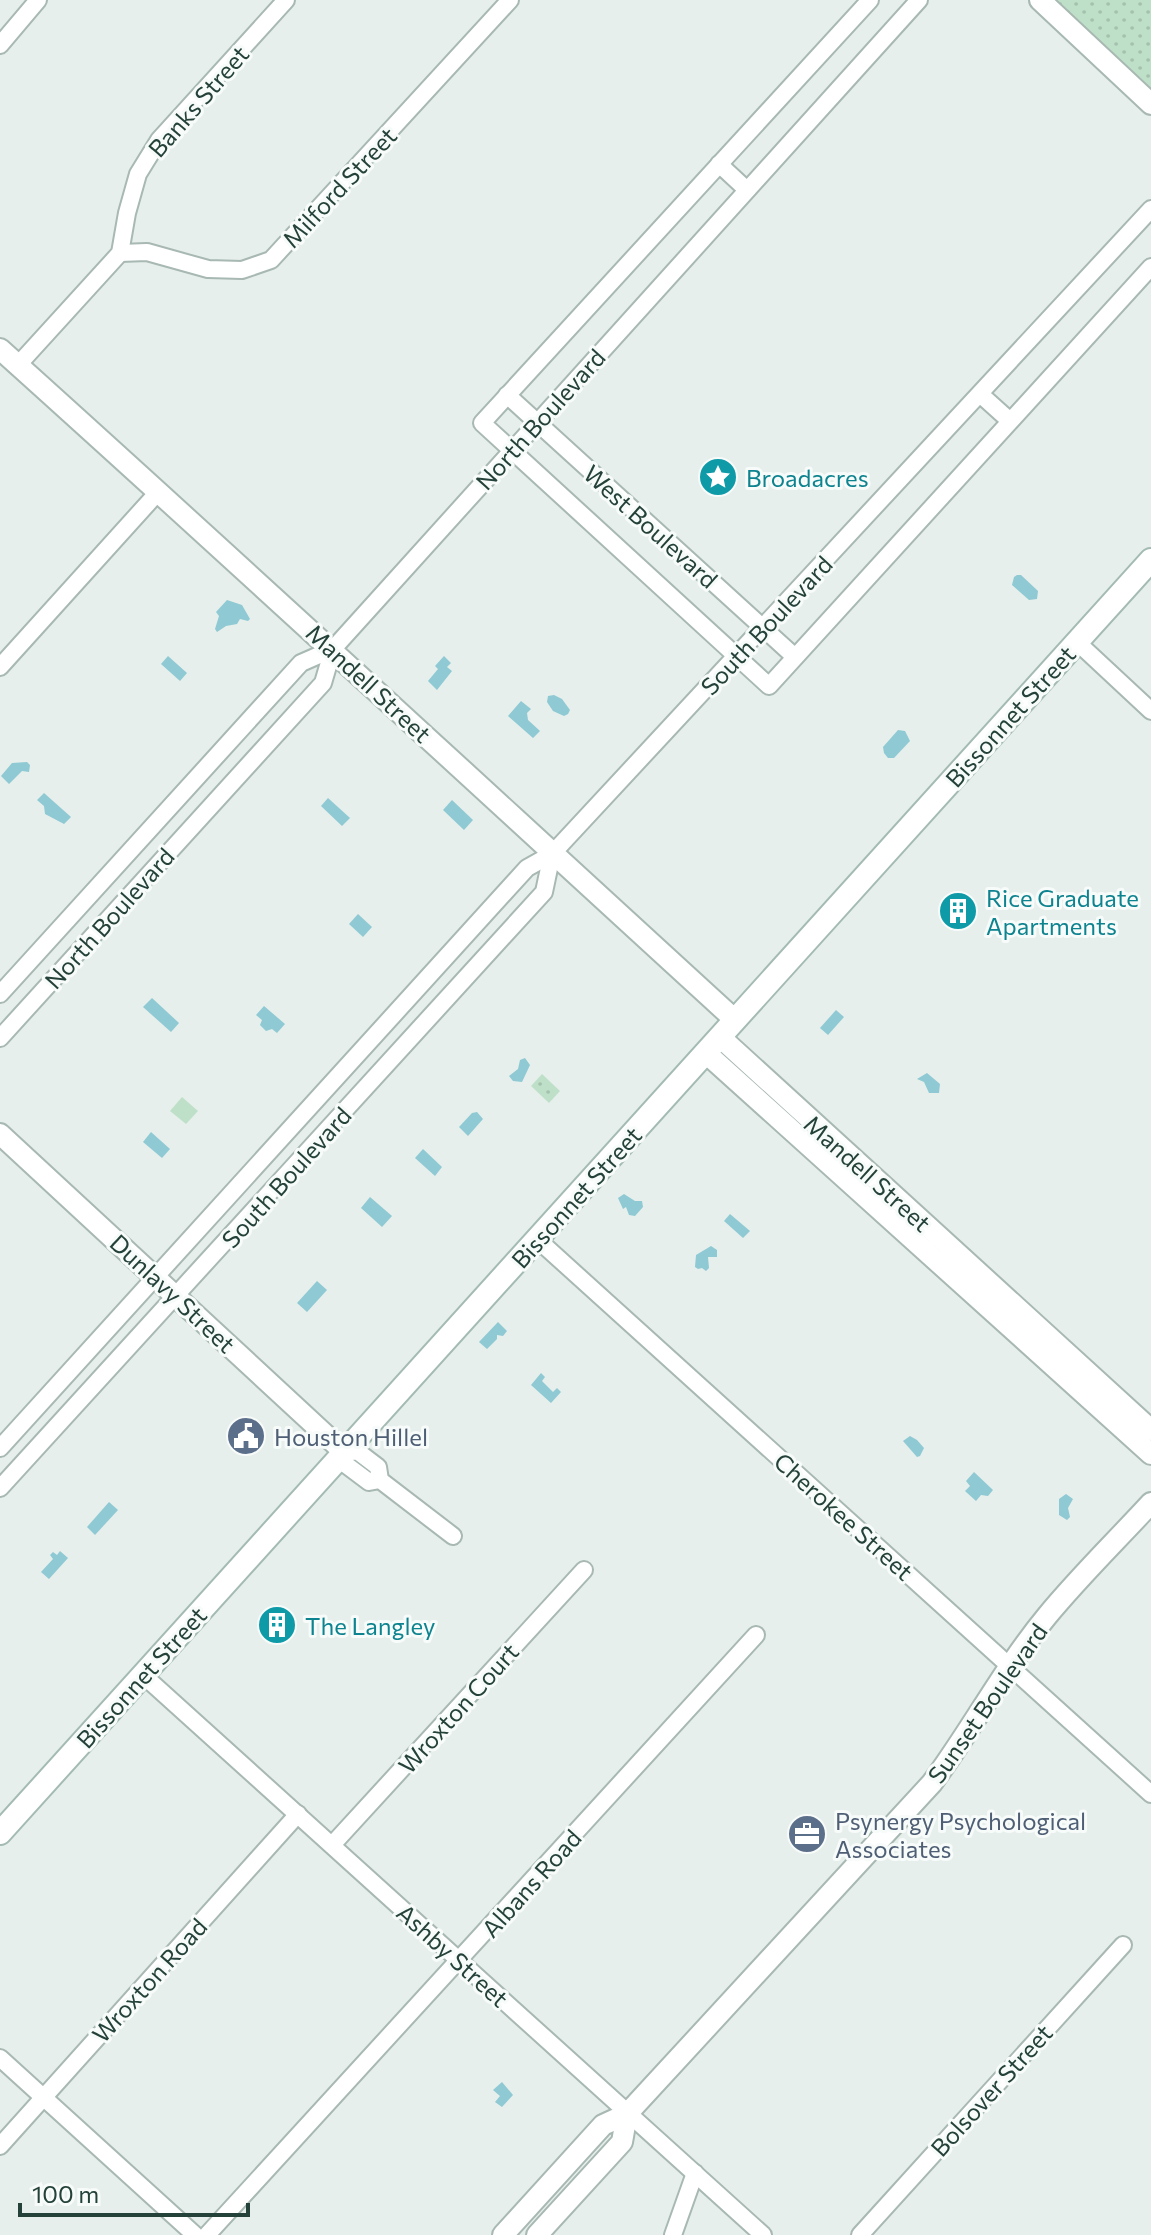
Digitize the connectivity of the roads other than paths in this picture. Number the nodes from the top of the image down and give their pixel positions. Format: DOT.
graph roads {
  1 [pos="38,0"];
  2 [pos="286,0"];
  3 [pos="510,0"];
  4 [pos="870,0"];
  5 [pos="919,0"];
  6 [pos="1040,0"];
  7 [pos="0,45"];
  8 [pos="1151,104"];
  9 [pos="719,164"];
  10 [pos="747,190"];
  11 [pos="1151,209"];
  12 [pos="120,253"];
  13 [pos="1151,267"];
  14 [pos="0,349"];
  15 [pos="18,365"];
  16 [pos="980,394"];
  17 [pos="507,395"];
  18 [pos="1010,421"];
  19 [pos="536,422"];
  20 [pos="482,423"];
  21 [pos="512,449"];
  22 [pos="159,491"];
  23 [pos="1151,560"];
  24 [pos="764,628"];
  25 [pos="1077,642"];
  26 [pos="333,649"];
  27 [pos="737,656"];
  28 [pos="795,657"];
  29 [pos="0,667"];
  30 [pos="769,686"];
  31 [pos="1151,711"];
  32 [pos="552,854"];
  33 [pos="0,994"];
  34 [pos="720,1037"];
  35 [pos="0,1038"];
  36 [pos="0,1134"];
  37 [pos="537,1239"];
  38 [pos="155,1277"];
  39 [pos="177,1297"];
  40 [pos="1010,1315"];
  41 [pos="1151,1430"];
  42 [pos="0,1448"];
  43 [pos="345,1453"];
  44 [pos="1151,1454"];
  45 [pos="0,1488"];
  46 [pos="1151,1503"];
  47 [pos="453,1536"];
  48 [pos="584,1570"];
  49 [pos="756,1635"];
  50 [pos="1010,1666"];
  51 [pos="143,1675"];
  52 [pos="1151,1794"];
  53 [pos="298,1814"];
  54 [pos="1,1829"];
  55 [pos="332,1845"];
  56 [pos="1123,1945"];
  57 [pos="458,1960"];
  58 [pos="0,2058"];
  59 [pos="43,2098"];
  60 [pos="627,2114"];
  61 [pos="0,2146"];
  62 [pos="695,2173"];
  63 [pos="195,2235"];
  64 [pos="207,2235"];
  65 [pos="503,2235"];
  66 [pos="537,2235"];
  67 [pos="673,2235"];
  68 [pos="763,2235"];
  69 [pos="860,2235"];
  1 -- 7 [label="street"];
  2 -- 12 [label="street, Banks Street"];
  3 -- 12 [label="street, Milford Street"];
  4 -- 9 [label="street, North Boulevard"];
  5 -- 10 [label="street, North Boulevard"];
  6 -- 8 [label="street"];
  9 -- 10 [label="street"];
  9 -- 17 [label="street, North Boulevard"];
  10 -- 19 [label="street, North Boulevard"];
  11 -- 16 [label="street, South Boulevard"];
  12 -- 15 [label="street"];
  13 -- 18 [label="street, South Boulevard"];
  14 -- 15 [label="street, Mandell Street"];
  15 -- 22 [label="street, Mandell Street"];
  16 -- 18 [label="street"];
  16 -- 24 [label="street, South Boulevard"];
  17 -- 19 [label="street, West Boulevard"];
  17 -- 20 [label="street, North Boulevard"];
  18 -- 28 [label="street, South Boulevard"];
  19 -- 21 [label="street, North Boulevard"];
  19 -- 24 [label="street, West Boulevard"];
  20 -- 21 [label="street, West Boulevard"];
  21 -- 26 [label="street, North Boulevard"];
  21 -- 27 [label="street, West Boulevard"];
  22 -- 26 [label="street, Mandell Street"];
  22 -- 29 [label="street"];
  23 -- 25 [label="main road, Bissonnet Street"];
  24 -- 27 [label="street, South Boulevard"];
  24 -- 28 [label="street, West Boulevard"];
  25 -- 31 [label="street"];
  25 -- 34 [label="main road, Bissonnet Street"];
  26 -- 32 [label="street, Mandell Street"];
  26 -- 33 [label="street, North Boulevard"];
  26 -- 35 [label="street, North Boulevard"];
  27 -- 30 [label="street, West Boulevard"];
  27 -- 32 [label="street, South Boulevard"];
  28 -- 30 [label="street, South Boulevard"];
  32 -- 34 [label="street, Mandell Street"];
  32 -- 38 [label="street, South Boulevard"];
  32 -- 39 [label="street, South Boulevard"];
  34 -- 37 [label="main road, Bissonnet Street"];
  34 -- 40 [label="street, Mandell Street"];
  36 -- 38 [label="street, Dunlavy Street"];
  37 -- 43 [label="main road, Bissonnet Street"];
  37 -- 50 [label="street, Cherokee Street"];
  38 -- 39 [label="street, Dunlavy Street"];
  38 -- 42 [label="street, South Boulevard"];
  39 -- 43 [label="street, Dunlavy Street"];
  39 -- 45 [label="street, South Boulevard"];
  40 -- 41 [label="street, Mandell Street"];
  40 -- 44 [label="street, Mandell Street"];
  43 -- 47 [label="street"];
  43 -- 51 [label="main road, Bissonnet Street"];
  46 -- 50 [label="street, Sunset Boulevard"];
  48 -- 55 [label="street, Wroxton Court"];
  49 -- 57 [label="street, Albans Road"];
  50 -- 52 [label="street, Cherokee Street"];
  50 -- 60 [label="street, Sunset Boulevard"];
  51 -- 53 [label="street, Ashby Street"];
  51 -- 54 [label="main road, Bissonnet Street"];
  53 -- 55 [label="street, Ashby Street"];
  53 -- 59 [label="street, Wroxton Road"];
  55 -- 57 [label="street, Ashby Street"];
  56 -- 69 [label="street, Bolsover Street"];
  57 -- 60 [label="street, Ashby Street"];
  57 -- 64 [label="street, Albans Road"];
  58 -- 59 [label="street"];
  59 -- 61 [label="street, Wroxton Road"];
  59 -- 63 [label="street"];
  60 -- 62 [label="street, Ashby Street"];
  60 -- 65 [label="street, Sunset Boulevard"];
  60 -- 66 [label="street, Sunset Boulevard"];
  62 -- 67 [label="street"];
  62 -- 68 [label="street, Ashby Street"];
}
